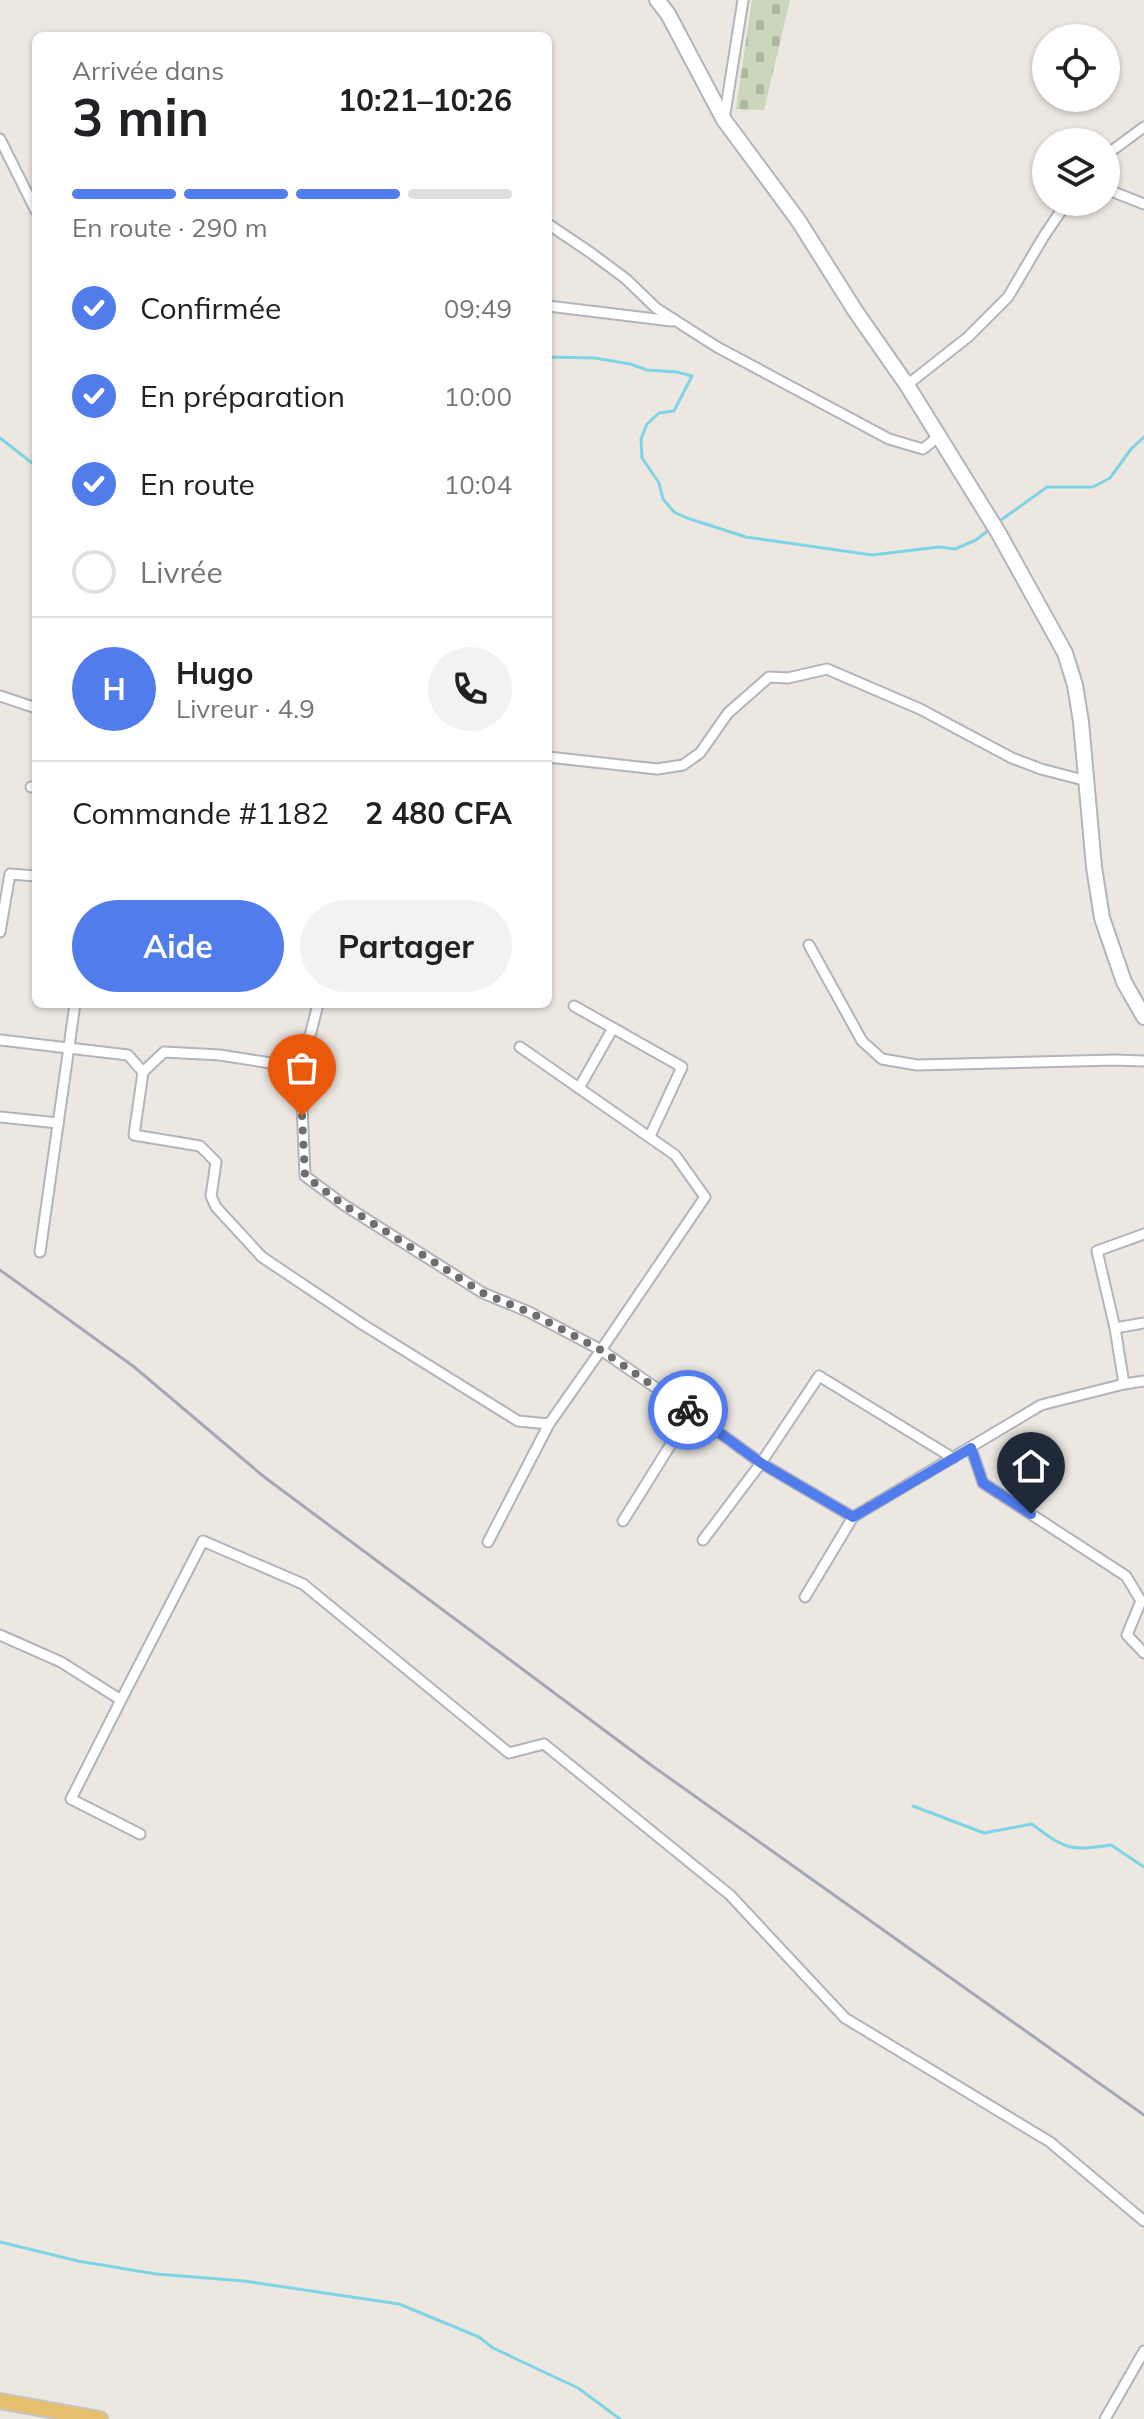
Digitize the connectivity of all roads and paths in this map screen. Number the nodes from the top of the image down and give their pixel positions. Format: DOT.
graph roads {
  1 [pos="657,0"];
  2 [pos="743,0"];
  3 [pos="724,120"];
  4 [pos="1144,127"];
  5 [pos="0,139"];
  6 [pos="1120,145"];
  7 [pos="1120,195"];
  8 [pos="32,203"];
  9 [pos="1144,204"];
  10 [pos="1058,216"];
  11 [pos="552,227"];
  12 [pos="552,306"];
  13 [pos="675,321"];
  14 [pos="907,385"];
  15 [pos="939,436"];
  16 [pos="0,696"];
  17 [pos="32,707"];
  18 [pos="552,757"];
  19 [pos="1087,781"];
  20 [pos="32,876"];
  21 [pos="0,932"];
  22 [pos="809,945"];
  23 [pos="574,1006"];
  24 [pos="74,1008"];
  25 [pos="317,1008"];
  26 [pos="1144,1017"];
  27 [pos="613,1028"];
  28 [pos="0,1040"];
  29 [pos="520,1047"];
  30 [pos="69,1048"];
  31 [pos="300,1057"];
  32 [pos="1144,1061"];
  33 [pos="143,1072"];
  34 [pos="579,1088"];
  35 [pos="0,1117"];
  36 [pos="58,1123"];
  37 [pos="650,1136"];
  38 [pos="1144,1234"];
  39 [pos="40,1252"];
  40 [pos="1144,1323"];
  41 [pos="1115,1328"];
  42 [pos="601,1350"];
  43 [pos="1144,1381"];
  44 [pos="1124,1384"];
  45 [pos="691,1412"];
  46 [pos="549,1424"];
  47 [pos="971,1448"];
  48 [pos="953,1458"];
  49 [pos="761,1463"];
  50 [pos="853,1517"];
  51 [pos="623,1521"];
  52 [pos="703,1540"];
  53 [pos="488,1542"];
  54 [pos="805,1597"];
  55 [pos="0,1635"];
  56 [pos="1144,1653"];
  57 [pos="121,1700"];
  58 [pos="140,1834"];
  59 [pos="1144,2221"];
  60 [pos="1144,2351"];
  61 [pos="0,2401"];
  62 [pos="100,2419"];
  63 [pos="1105,2419"];
  1 -- 3 [label="street"];
  2 -- 3 [label="street"];
  3 -- 14 [label="street"];
  4 -- 6 [label="street"];
  5 -- 8 [label="street"];
  7 -- 9 [label="street"];
  10 -- 14 [label="street"];
  11 -- 13 [label="street"];
  12 -- 13 [label="street"];
  13 -- 15 [label="street"];
  14 -- 15 [label="street"];
  15 -- 19 [label="street"];
  16 -- 17 [label="street"];
  18 -- 19 [label="street"];
  19 -- 26 [label="street"];
  20 -- 21 [label="street"];
  22 -- 32 [label="street"];
  23 -- 27 [label="street"];
  24 -- 30 [label="street"];
  25 -- 31 [label="street"];
  27 -- 34 [label="street"];
  27 -- 37 [label="street"];
  28 -- 30 [label="street"];
  29 -- 34 [label="street"];
  30 -- 33 [label="street"];
  30 -- 36 [label="street"];
  31 -- 33 [label="street"];
  31 -- 42 [label="street"];
  33 -- 46 [label="street"];
  34 -- 37 [label="street"];
  35 -- 36 [label="street"];
  36 -- 39 [label="street"];
  37 -- 42 [label="street"];
  38 -- 41 [label="street"];
  40 -- 41 [label="street"];
  41 -- 44 [label="street"];
  42 -- 45 [label="street"];
  42 -- 46 [label="street"];
  43 -- 44 [label="street"];
  44 -- 47 [label="street"];
  45 -- 49 [label="street"];
  45 -- 51 [label="street"];
  46 -- 53 [label="street"];
  47 -- 48 [label="street"];
  47 -- 56 [label="street"];
  48 -- 49 [label="street"];
  48 -- 50 [label="street"];
  49 -- 50 [label="street"];
  49 -- 52 [label="street"];
  50 -- 54 [label="street"];
  55 -- 57 [label="street"];
  57 -- 58 [label="street"];
  57 -- 59 [label="street"];
  60 -- 63 [label="street"];
  61 -- 62 [label="main road"];
}
